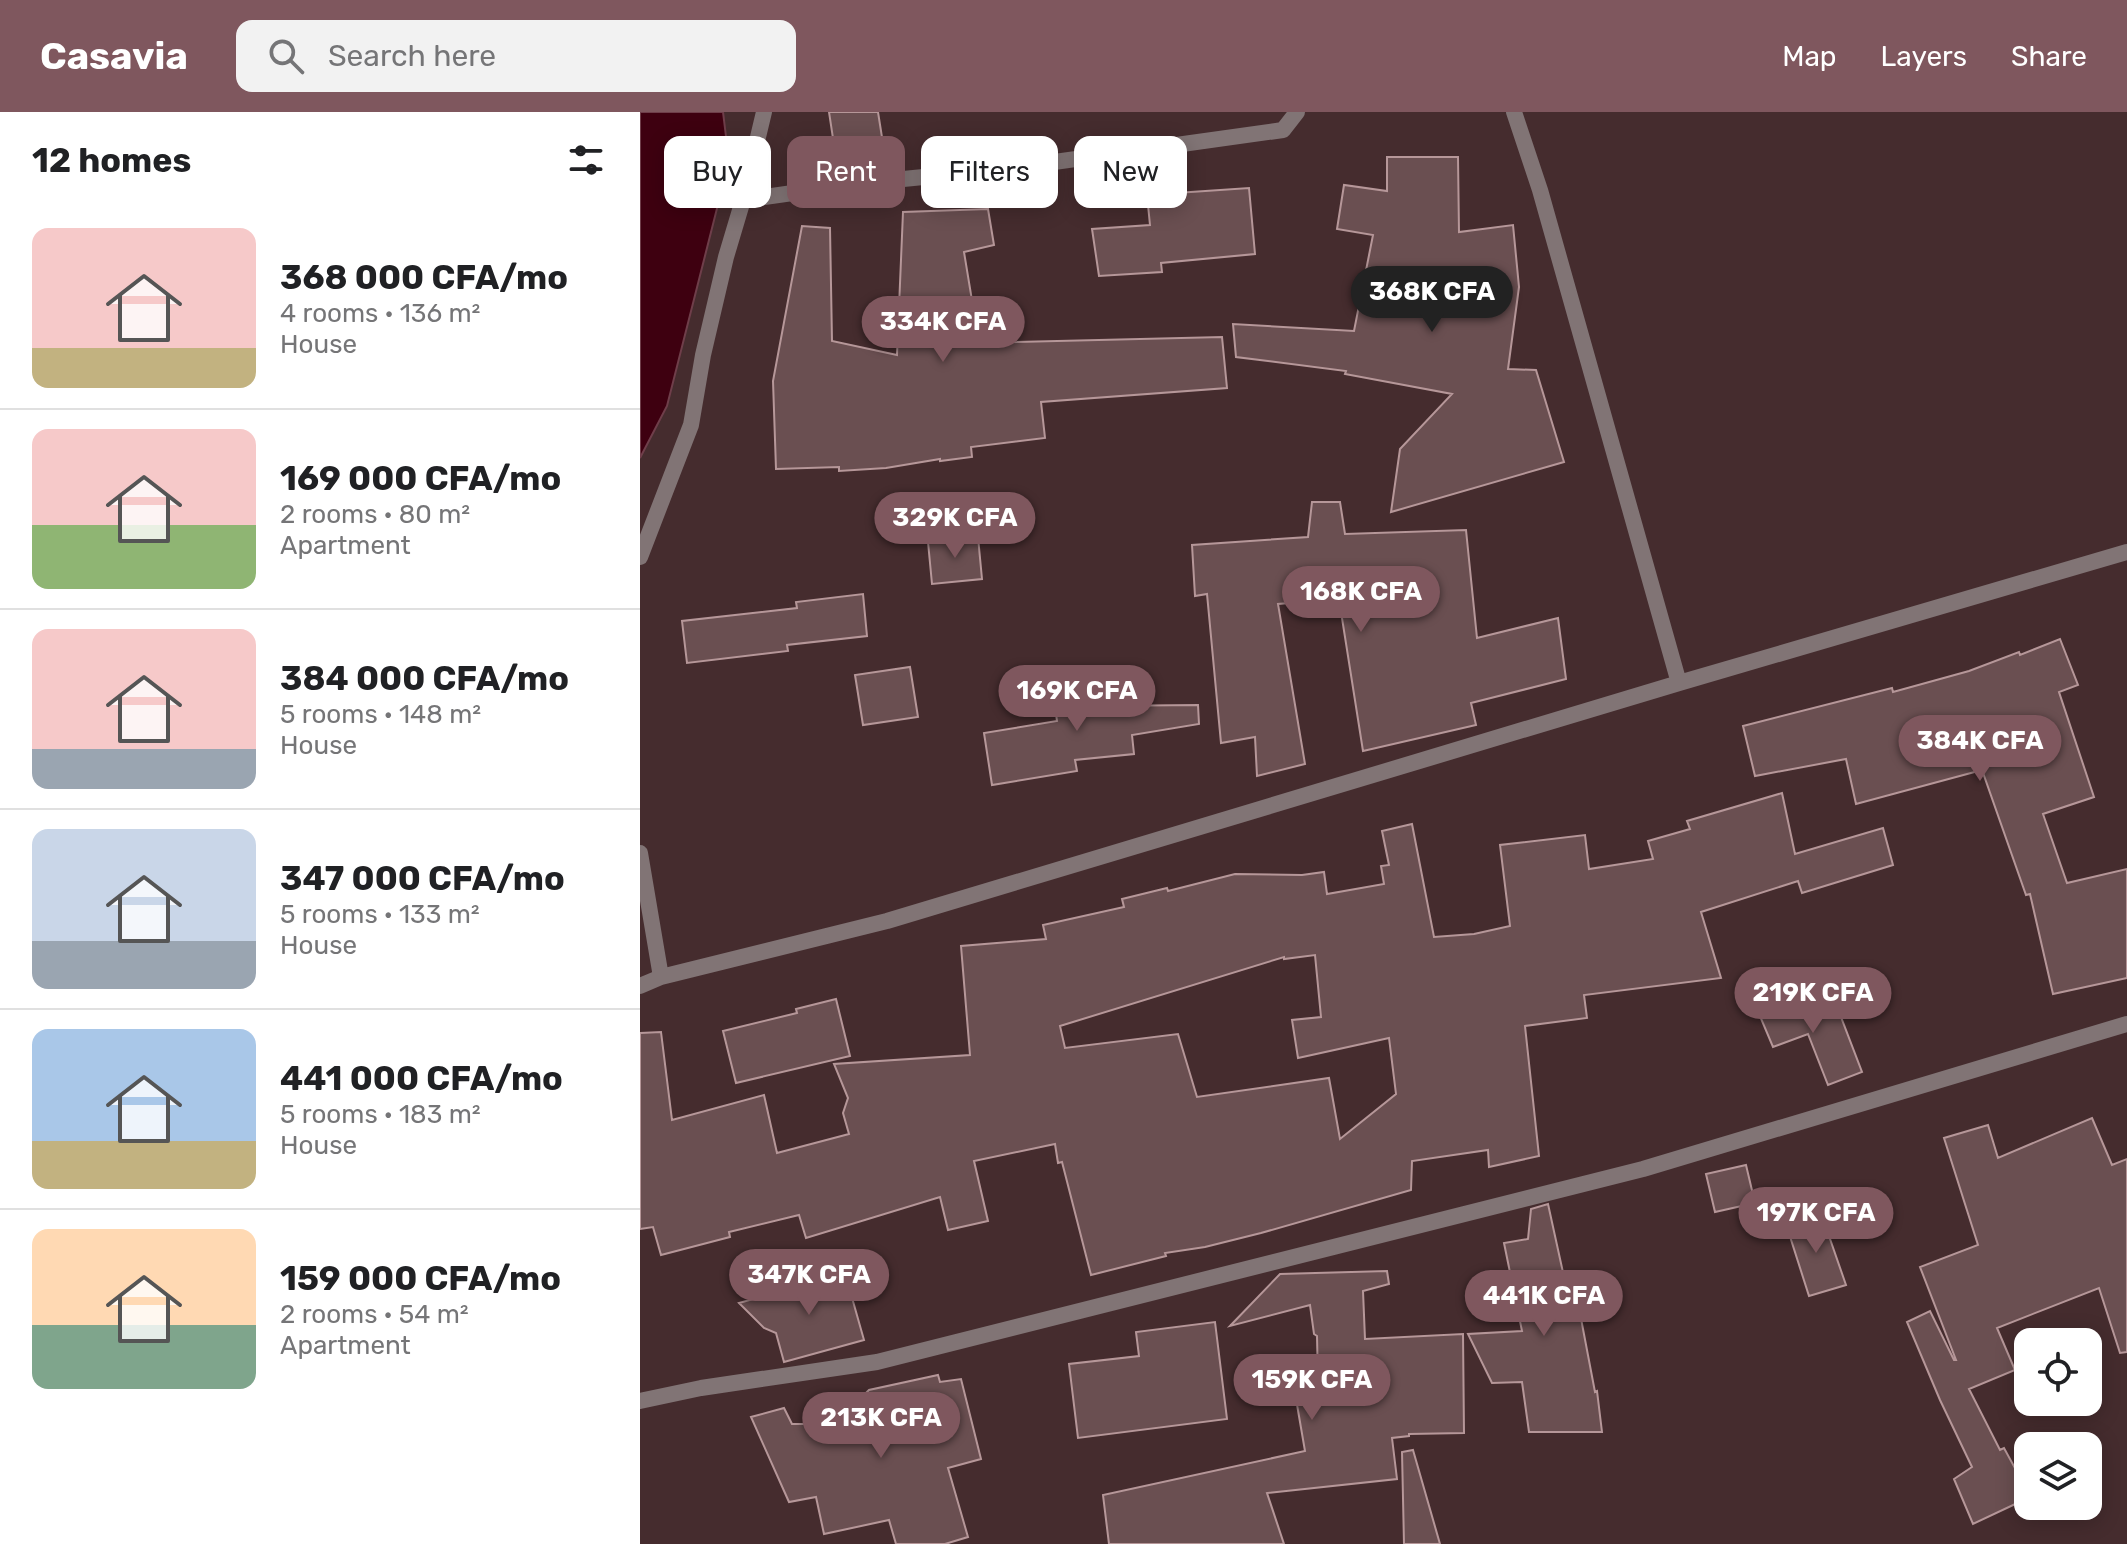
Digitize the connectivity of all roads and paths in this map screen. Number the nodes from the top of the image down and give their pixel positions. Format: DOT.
graph roads {
  1 [pos="764,112"];
  2 [pos="1297,112"];
  3 [pos="1514,112"];
  4 [pos="758,136"];
  5 [pos="771,196"];
  6 [pos="741,208"];
  7 [pos="2127,552"];
  8 [pos="640,557"];
  9 [pos="1679,683"];
  10 [pos="640,853"];
  11 [pos="661,977"];
  12 [pos="640,986"];
  13 [pos="2127,1024"];
  14 [pos="640,1401"];
  1 -- 4 [label="street"];
  2 -- 5 [label="street"];
  3 -- 9 [label="street"];
  6 -- 8 [label="street"];
  7 -- 9 [label="street"];
  9 -- 11 [label="street"];
  10 -- 11 [label="street"];
  11 -- 12 [label="street"];
  13 -- 14 [label="street"];
}
